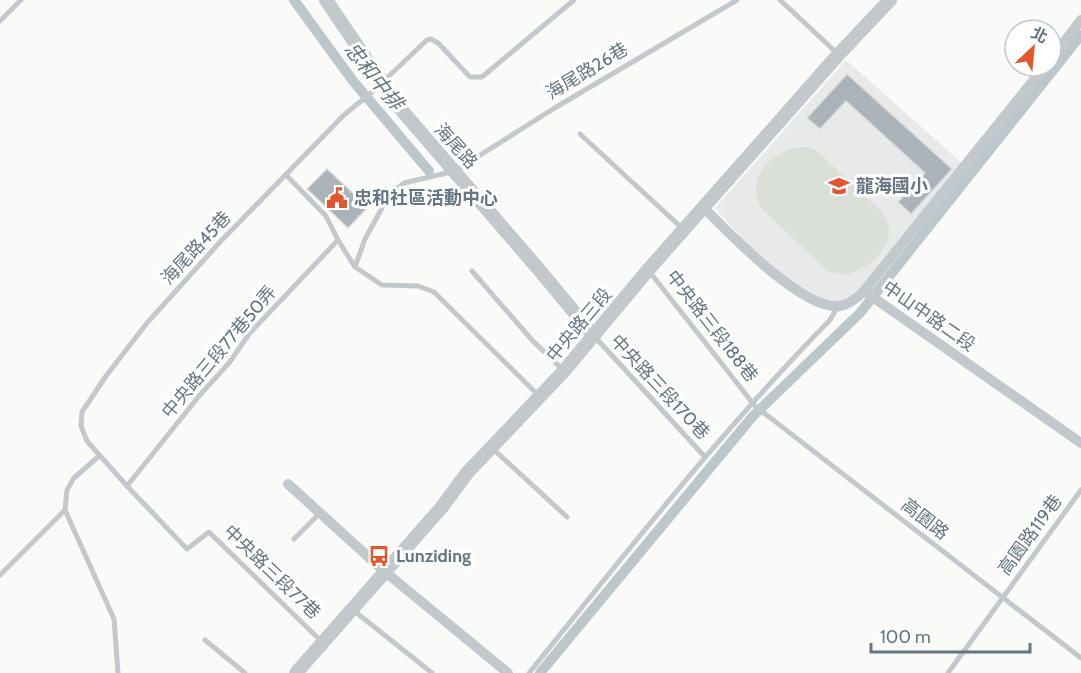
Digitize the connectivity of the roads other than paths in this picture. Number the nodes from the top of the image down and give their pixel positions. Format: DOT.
graph roads {
  1 [pos="21,0"];
  2 [pos="326,0"];
  3 [pos="574,0"];
  4 [pos="737,0"];
  5 [pos="780,0"];
  6 [pos="890,0"];
  7 [pos="1081,20"];
  8 [pos="0,21"];
  9 [pos="1063,43"];
  10 [pos="838,55"];
  11 [pos="1036,78"];
  12 [pos="376,87"];
  13 [pos="580,134"];
  14 [pos="455,171"];
  15 [pos="286,175"];
  16 [pos="703,207"];
  17 [pos="684,230"];
  18 [pos="338,240"];
  19 [pos="356,267"];
  20 [pos="648,270"];
  21 [pos="472,271"];
  22 [pos="871,296"];
  23 [pos="838,306"];
  24 [pos="594,336"];
  25 [pos="564,371"];
  26 [pos="541,397"];
  27 [pos="754,404"];
  28 [pos="1081,443"];
  29 [pos="492,448"];
  30 [pos="99,456"];
  31 [pos="705,458"];
  32 [pos="288,484"];
  33 [pos="127,486"];
  34 [pos="1081,490"];
  35 [pos="65,510"];
  36 [pos="320,514"];
  37 [pos="567,518"];
  38 [pos="294,539"];
  39 [pos="384,571"];
  40 [pos="0,575"];
  41 [pos="1003,598"];
  42 [pos="351,609"];
  43 [pos="205,640"];
  44 [pos="322,642"];
  45 [pos="1081,658"];
  46 [pos="950,672"];
  47 [pos="118,673"];
  48 [pos="245,673"];
  49 [pos="296,673"];
  50 [pos="432,673"];
  51 [pos="508,673"];
  52 [pos="529,673"];
  1 -- 8 [label="lane"];
  2 -- 12 [label="street, 海尾路"];
  3 -- 12 [label="lane, 海尾路45巷"];
  4 -- 14 [label="lane, 海尾路26巷"];
  5 -- 10 [label="lane"];
  6 -- 10 [label="street, 中央路三段"];
  7 -- 9 [label="street"];
  10 -- 16 [label="street, 中央路三段"];
  11 -- 22 [label="street"];
  12 -- 14 [label="street, 海尾路"];
  12 -- 15 [label="lane, 海尾路45巷"];
  13 -- 17 [label="lane"];
  14 -- 19 [label="lane, 海尾路26巷"];
  14 -- 24 [label="street, 海尾路"];
  15 -- 18 [label="lane"];
  15 -- 30 [label="lane, 海尾路45巷"];
  16 -- 17 [label="street, 中央路三段"];
  16 -- 23 [label="street"];
  17 -- 20 [label="street, 中央路三段"];
  18 -- 19 [label="lane"];
  18 -- 33 [label="lane, 中央路三段77巷50弄"];
  19 -- 26 [label="lane"];
  20 -- 24 [label="street, 中央路三段"];
  20 -- 27 [label="lane, 中央路三段188巷"];
  21 -- 25 [label="lane"];
  22 -- 23 [label="street, 中山中路二段"];
  22 -- 28 [label="street, 中山中路二段"];
  23 -- 27 [label="lane"];
  24 -- 25 [label="street, 中央路三段"];
  24 -- 31 [label="lane, 中央路三段170巷"];
  25 -- 26 [label="street, 中央路三段"];
  26 -- 29 [label="street, 中央路三段"];
  27 -- 31 [label="lane"];
  27 -- 41 [label="lane, 高園路"];
  29 -- 37 [label="lane"];
  29 -- 39 [label="street, 中央路三段"];
  30 -- 33 [label="lane, 中央路三段77巷"];
  30 -- 35 [label="lane"];
  31 -- 52 [label="lane"];
  32 -- 36 [label="street"];
  33 -- 44 [label="lane, 中央路三段77巷"];
  34 -- 41 [label="lane, 高園路119巷"];
  35 -- 40 [label="lane"];
  35 -- 47 [label="lane"];
  36 -- 38 [label="lane"];
  36 -- 39 [label="street"];
  39 -- 42 [label="street, 中央路三段"];
  39 -- 51 [label="street"];
  41 -- 45 [label="lane, 高園路"];
  41 -- 46 [label="lane, 高園路119巷"];
  42 -- 44 [label="street, 中央路三段"];
  42 -- 50 [label="lane"];
  43 -- 48 [label="lane"];
  44 -- 49 [label="street, 中央路三段"];
}
